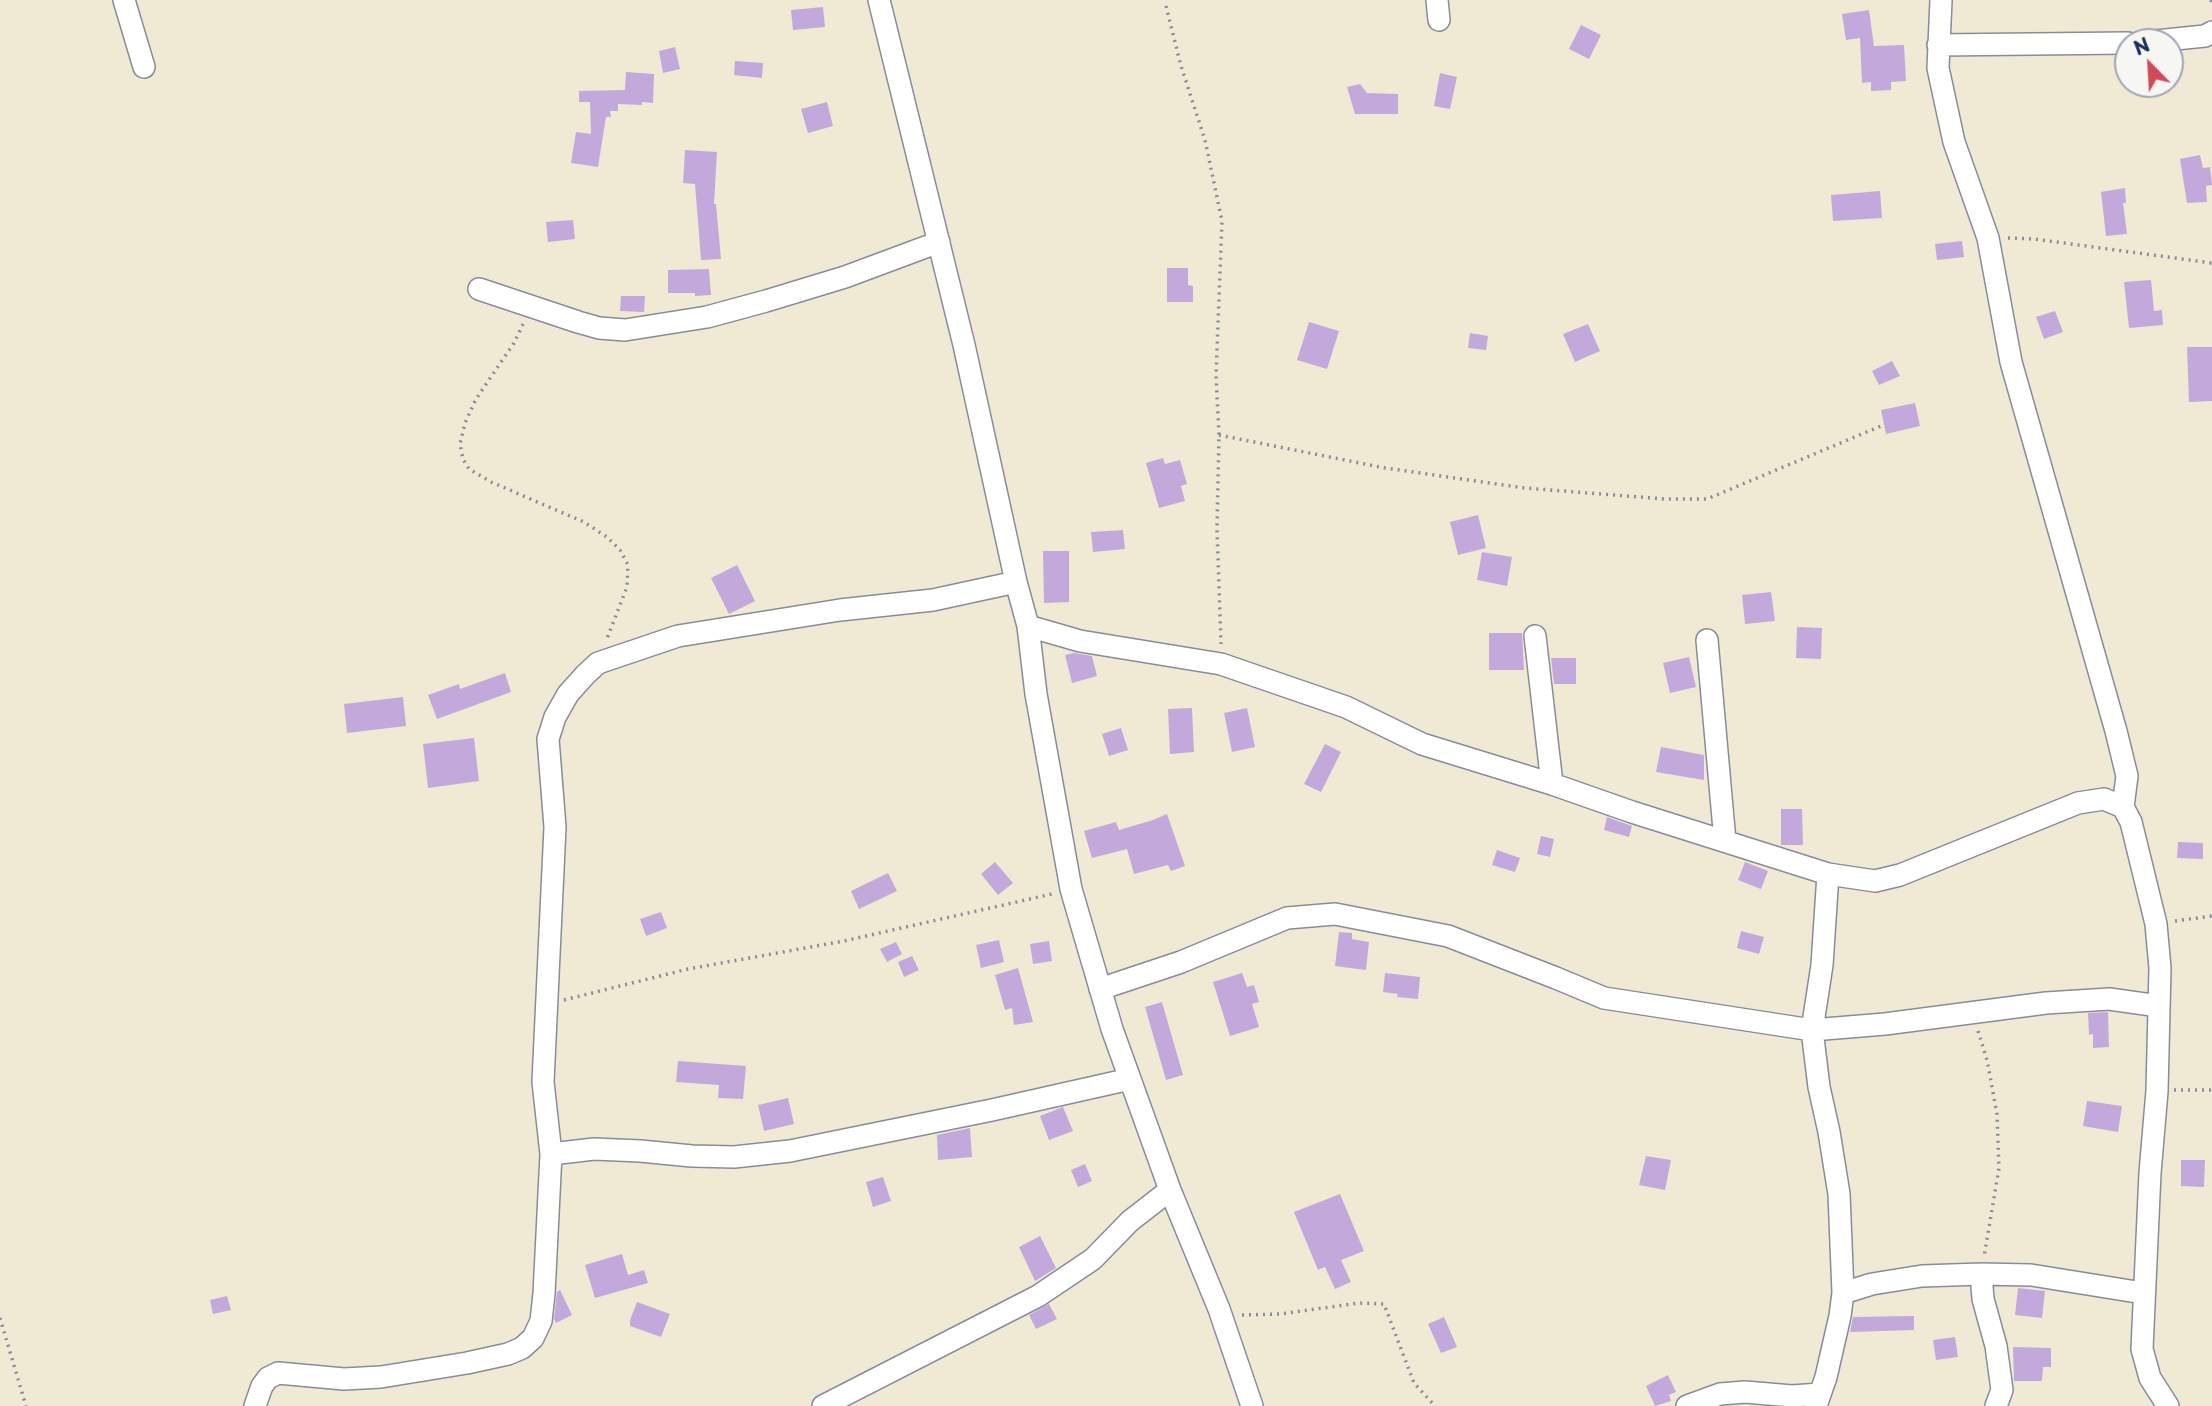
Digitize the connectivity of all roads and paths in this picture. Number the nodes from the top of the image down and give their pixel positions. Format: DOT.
graph roads {
  1 [pos="124,0"];
  2 [pos="879,0"];
  3 [pos="1941,0"];
  4 [pos="1166,6"];
  5 [pos="2212,32"];
  6 [pos="2184,38"];
  7 [pos="2114,43"];
  8 [pos="1938,45"];
  9 [pos="144,67"];
  10 [pos="1988,238"];
  11 [pos="939,242"];
  12 [pos="2212,263"];
  13 [pos="479,289"];
  14 [pos="531,307"];
  15 [pos="1881,426"];
  16 [pos="1219,435"];
  17 [pos="1016,582"];
  18 [pos="1028,626"];
  19 [pos="1535,636"];
  20 [pos="1707,640"];
  21 [pos="598,663"];
  22 [pos="1221,664"];
  23 [pos="1552,784"];
  24 [pos="2123,807"];
  25 [pos="1726,841"];
  26 [pos="1828,874"];
  27 [pos="1071,889"];
  28 [pos="2212,916"];
  29 [pos="2156,924"];
  30 [pos="1100,989"];
  31 [pos="546,1004"];
  32 [pos="2159,1006"];
  33 [pos="1972,1012"];
  34 [pos="1812,1030"];
  35 [pos="1130,1079"];
  36 [pos="2212,1090"];
  37 [pos="2157,1091"];
  38 [pos="551,1154"];
  39 [pos="1170,1190"];
  40 [pos="1981,1274"];
  41 [pos="1843,1293"];
  42 [pos="2143,1293"];
  43 [pos="1219,1309"];
  44 [pos="0,1318"];
  45 [pos="1818,1400"];
  46 [pos="26,1406"];
  47 [pos="255,1406"];
  48 [pos="823,1406"];
  49 [pos="1252,1406"];
  50 [pos="1435,1406"];
  51 [pos="1687,1406"];
  52 [pos="1996,1406"];
  53 [pos="2168,1406"];
  1 -- 9 [label="street"];
  2 -- 11 [label="street"];
  3 -- 8 [label="street"];
  4 -- 16 [label="path"];
  5 -- 6 [label="street"];
  7 -- 8 [label="street"];
  8 -- 10 [label="street"];
  10 -- 12 [label="path"];
  10 -- 24 [label="street"];
  11 -- 14 [label="street"];
  11 -- 17 [label="street"];
  13 -- 14 [label="street"];
  14 -- 21 [label="path"];
  15 -- 16 [label="path"];
  16 -- 22 [label="path"];
  17 -- 18 [label="street"];
  17 -- 21 [label="street"];
  18 -- 22 [label="street"];
  18 -- 27 [label="street"];
  19 -- 23 [label="street"];
  20 -- 25 [label="street"];
  21 -- 31 [label="street"];
  22 -- 23 [label="street"];
  23 -- 25 [label="street"];
  24 -- 26 [label="street"];
  24 -- 29 [label="street"];
  25 -- 26 [label="street"];
  26 -- 34 [label="street"];
  27 -- 30 [label="street"];
  27 -- 31 [label="path"];
  28 -- 29 [label="path"];
  29 -- 32 [label="street"];
  30 -- 34 [label="street"];
  30 -- 35 [label="street"];
  31 -- 38 [label="street"];
  32 -- 33 [label="street"];
  32 -- 37 [label="street"];
  33 -- 34 [label="street"];
  33 -- 40 [label="path"];
  34 -- 41 [label="street"];
  35 -- 38 [label="street"];
  35 -- 39 [label="street"];
  36 -- 37 [label="path"];
  37 -- 42 [label="street"];
  38 -- 47 [label="street"];
  39 -- 43 [label="street"];
  39 -- 48 [label="street"];
  40 -- 41 [label="street"];
  40 -- 42 [label="street"];
  40 -- 52 [label="street"];
  41 -- 45 [label="street"];
  42 -- 53 [label="street"];
  43 -- 49 [label="street"];
  43 -- 50 [label="path"];
  44 -- 46 [label="path"];
  45 -- 51 [label="street"];
}
